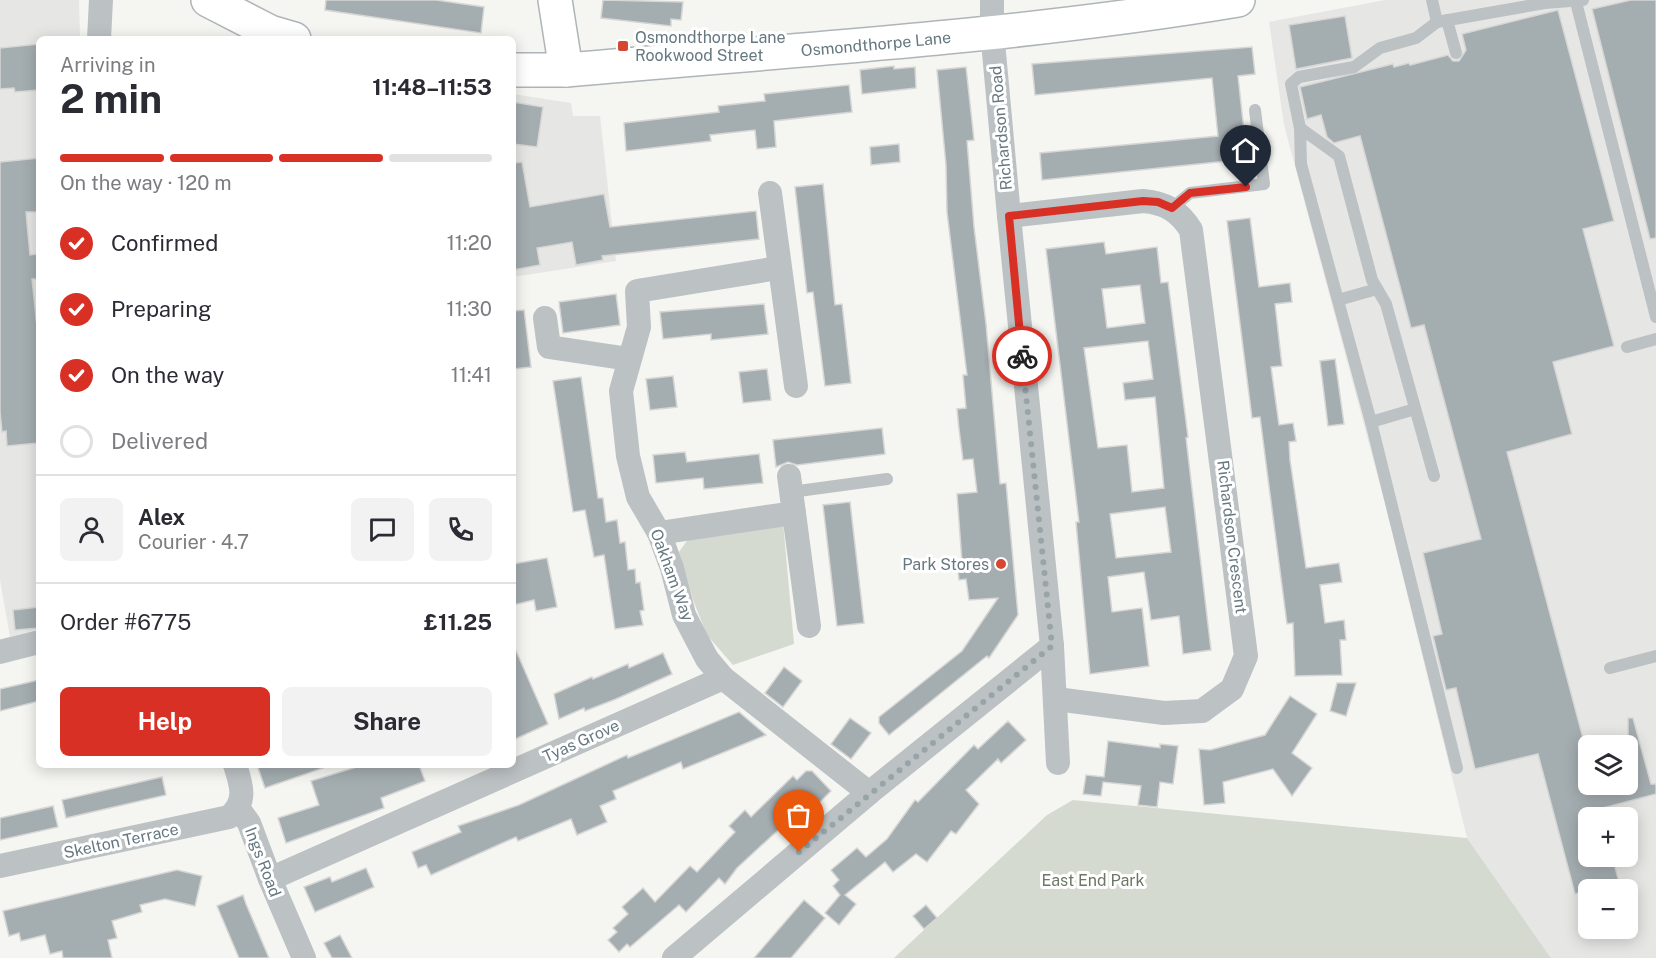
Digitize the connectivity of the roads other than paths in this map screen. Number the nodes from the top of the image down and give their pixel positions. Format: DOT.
graph roads {
  1 [pos="100,0"];
  2 [pos="208,0"];
  3 [pos="555,0"];
  4 [pos="1238,0"];
  5 [pos="1432,0"];
  6 [pos="1580,1"];
  7 [pos="992,16"];
  8 [pos="1442,21"];
  9 [pos="99,36"];
  10 [pos="284,36"];
  11 [pos="1456,53"];
  12 [pos="516,70"];
  13 [pos="566,70"];
  14 [pos="1255,110"];
  15 [pos="1300,128"];
  16 [pos="770,193"];
  17 [pos="1172,208"];
  18 [pos="1009,216"];
  19 [pos="778,268"];
  20 [pos="1377,289"];
  21 [pos="1338,300"];
  22 [pos="1656,317"];
  23 [pos="545,318"];
  24 [pos="1656,339"];
  25 [pos="1627,347"];
  26 [pos="629,359"];
  27 [pos="796,386"];
  28 [pos="1415,409"];
  29 [pos="1371,422"];
  30 [pos="1434,476"];
  31 [pos="887,479"];
  32 [pos="792,494"];
  33 [pos="659,533"];
  34 [pos="809,626"];
  35 [pos="36,643"];
  36 [pos="1052,646"];
  37 [pos="0,652"];
  38 [pos="1656,656"];
  39 [pos="1610,668"];
  40 [pos="723,678"];
  41 [pos="1056,699"];
  42 [pos="1058,763"];
  43 [pos="236,768"];
  44 [pos="1457,768"];
  45 [pos="869,793"];
  46 [pos="238,808"];
  47 [pos="0,866"];
  48 [pos="270,879"];
  49 [pos="304,958"];
  50 [pos="674,958"];
  1 -- 9 [label="street"];
  2 -- 10 [label="street"];
  3 -- 13 [label="street"];
  4 -- 7 [label="street, Osmondthorpe Lane"];
  5 -- 8 [label="lane"];
  6 -- 8 [label="lane"];
  6 -- 22 [label="lane"];
  7 -- 13 [label="street, Osmondthorpe Lane"];
  7 -- 18 [label="street, Richardson Road"];
  8 -- 11 [label="lane"];
  8 -- 15 [label="lane"];
  12 -- 13 [label="street, Osmondthorpe Lane"];
  14 -- 17 [label="lane"];
  15 -- 20 [label="lane"];
  15 -- 21 [label="lane"];
  16 -- 19 [label="street"];
  17 -- 18 [label="street"];
  17 -- 41 [label="street, Richardson Crescent"];
  18 -- 36 [label="street, Richardson Road"];
  19 -- 26 [label="street, Oakham Way"];
  19 -- 27 [label="street"];
  20 -- 21 [label="lane"];
  20 -- 28 [label="lane"];
  21 -- 29 [label="lane"];
  23 -- 26 [label="street"];
  24 -- 25 [label="lane"];
  26 -- 33 [label="street, Oakham Way"];
  28 -- 29 [label="lane"];
  28 -- 30 [label="lane"];
  29 -- 44 [label="lane"];
  31 -- 32 [label="lane"];
  32 -- 33 [label="street"];
  32 -- 34 [label="street"];
  33 -- 40 [label="street, Oakham Way"];
  35 -- 37 [label="street"];
  36 -- 41 [label="street, Richardson Road"];
  36 -- 45 [label="street"];
  38 -- 39 [label="lane"];
  40 -- 45 [label="street"];
  40 -- 48 [label="street, Tyas Grove"];
  41 -- 42 [label="street, Richardson Road"];
  43 -- 46 [label="street, Ings Road"];
  45 -- 50 [label="street"];
  46 -- 47 [label="street, Skelton Terrace"];
  46 -- 48 [label="street, Ings Road"];
  48 -- 49 [label="street, Ings Road"];
}
